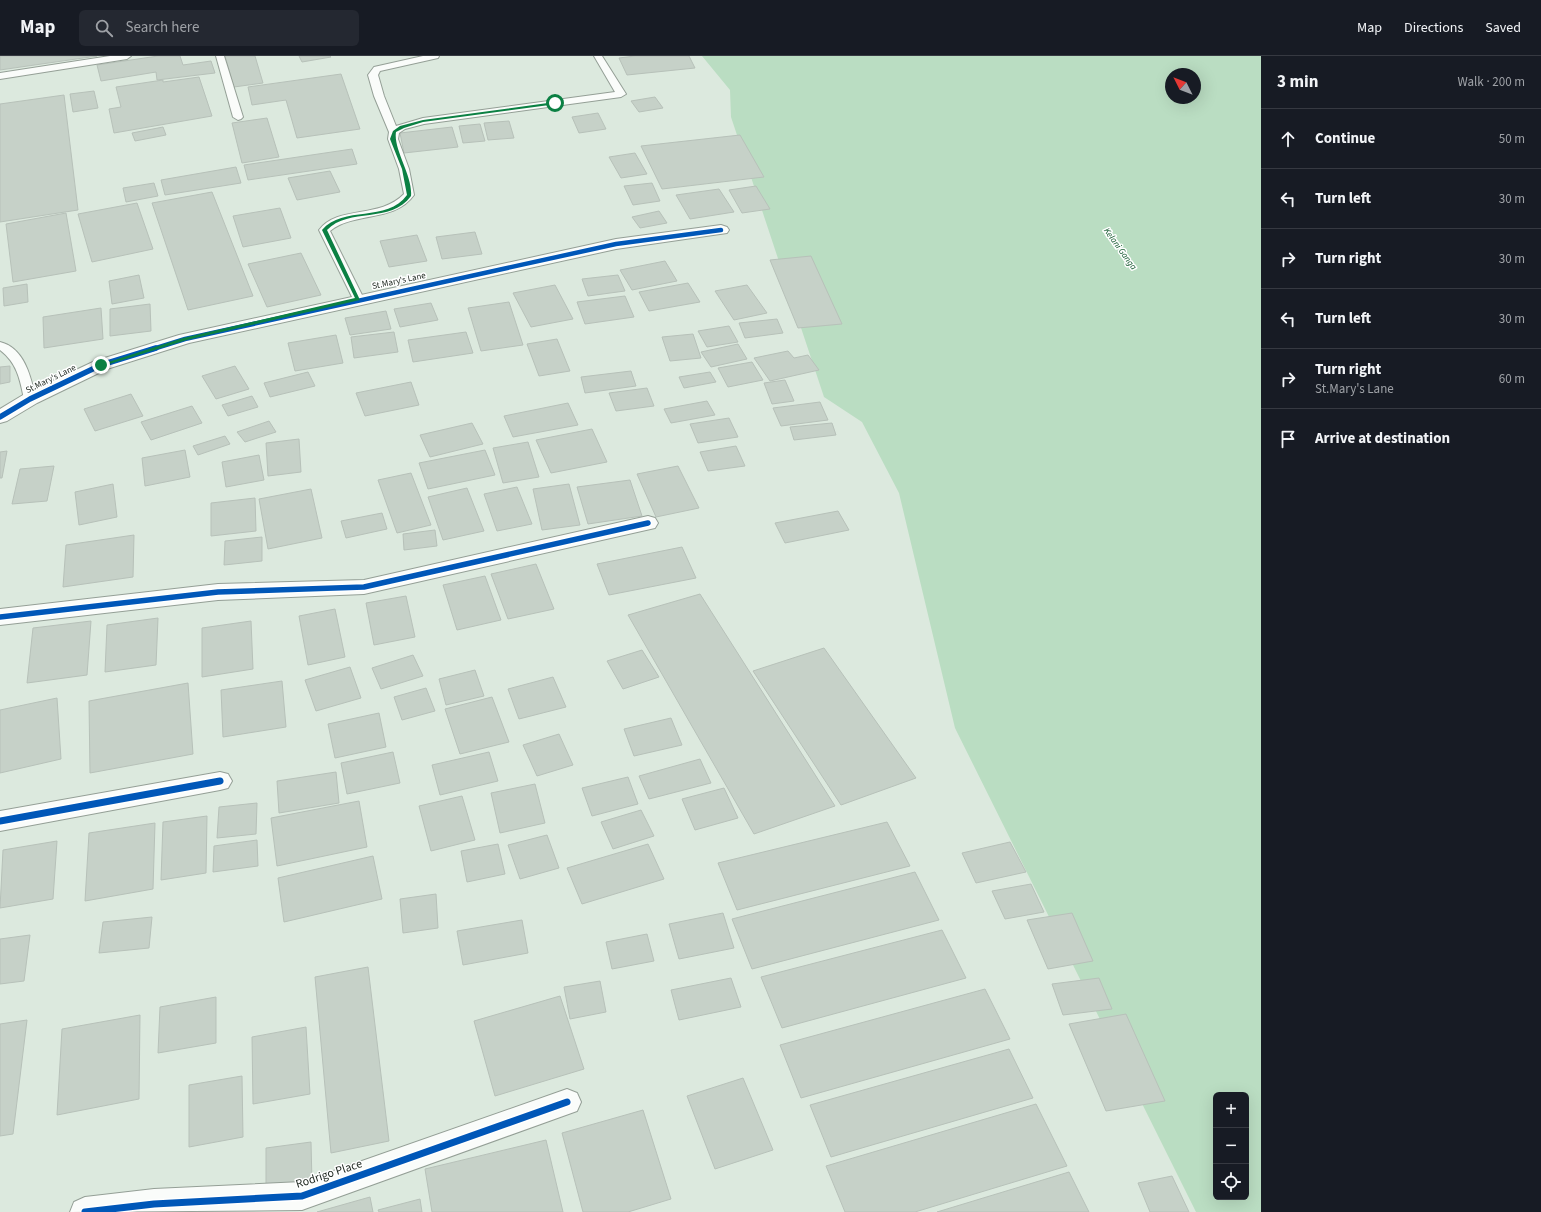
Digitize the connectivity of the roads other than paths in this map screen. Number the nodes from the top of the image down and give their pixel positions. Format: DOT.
graph roads {
  1 [pos="127,56"];
  2 [pos="220,56"];
  3 [pos="435,56"];
  4 [pos="598,56"];
  5 [pos="0,76"];
  6 [pos="238,117"];
  7 [pos="394,132"];
  8 [pos="721,230"];
  9 [pos="358,299"];
  10 [pos="0,345"];
  11 [pos="30,399"];
  12 [pos="0,417"];
  13 [pos="648,523"];
  14 [pos="0,617"];
  15 [pos="220,781"];
  16 [pos="0,821"];
  17 [pos="567,1102"];
  18 [pos="85,1212"];
  1 -- 5 [label="lane"];
  2 -- 6 [label="lane"];
  3 -- 7 [label="lane"];
  4 -- 7 [label="lane"];
  7 -- 9 [label="lane"];
  8 -- 9 [label="street, St.Mary's Lane"];
  9 -- 11 [label="street, St.Mary's Lane"];
  10 -- 11 [label="lane"];
  11 -- 12 [label="street, St.Mary's Lane"];
  13 -- 14 [label="street"];
  15 -- 16 [label="street"];
  17 -- 18 [label="street, Rodrigo Place"];
}
